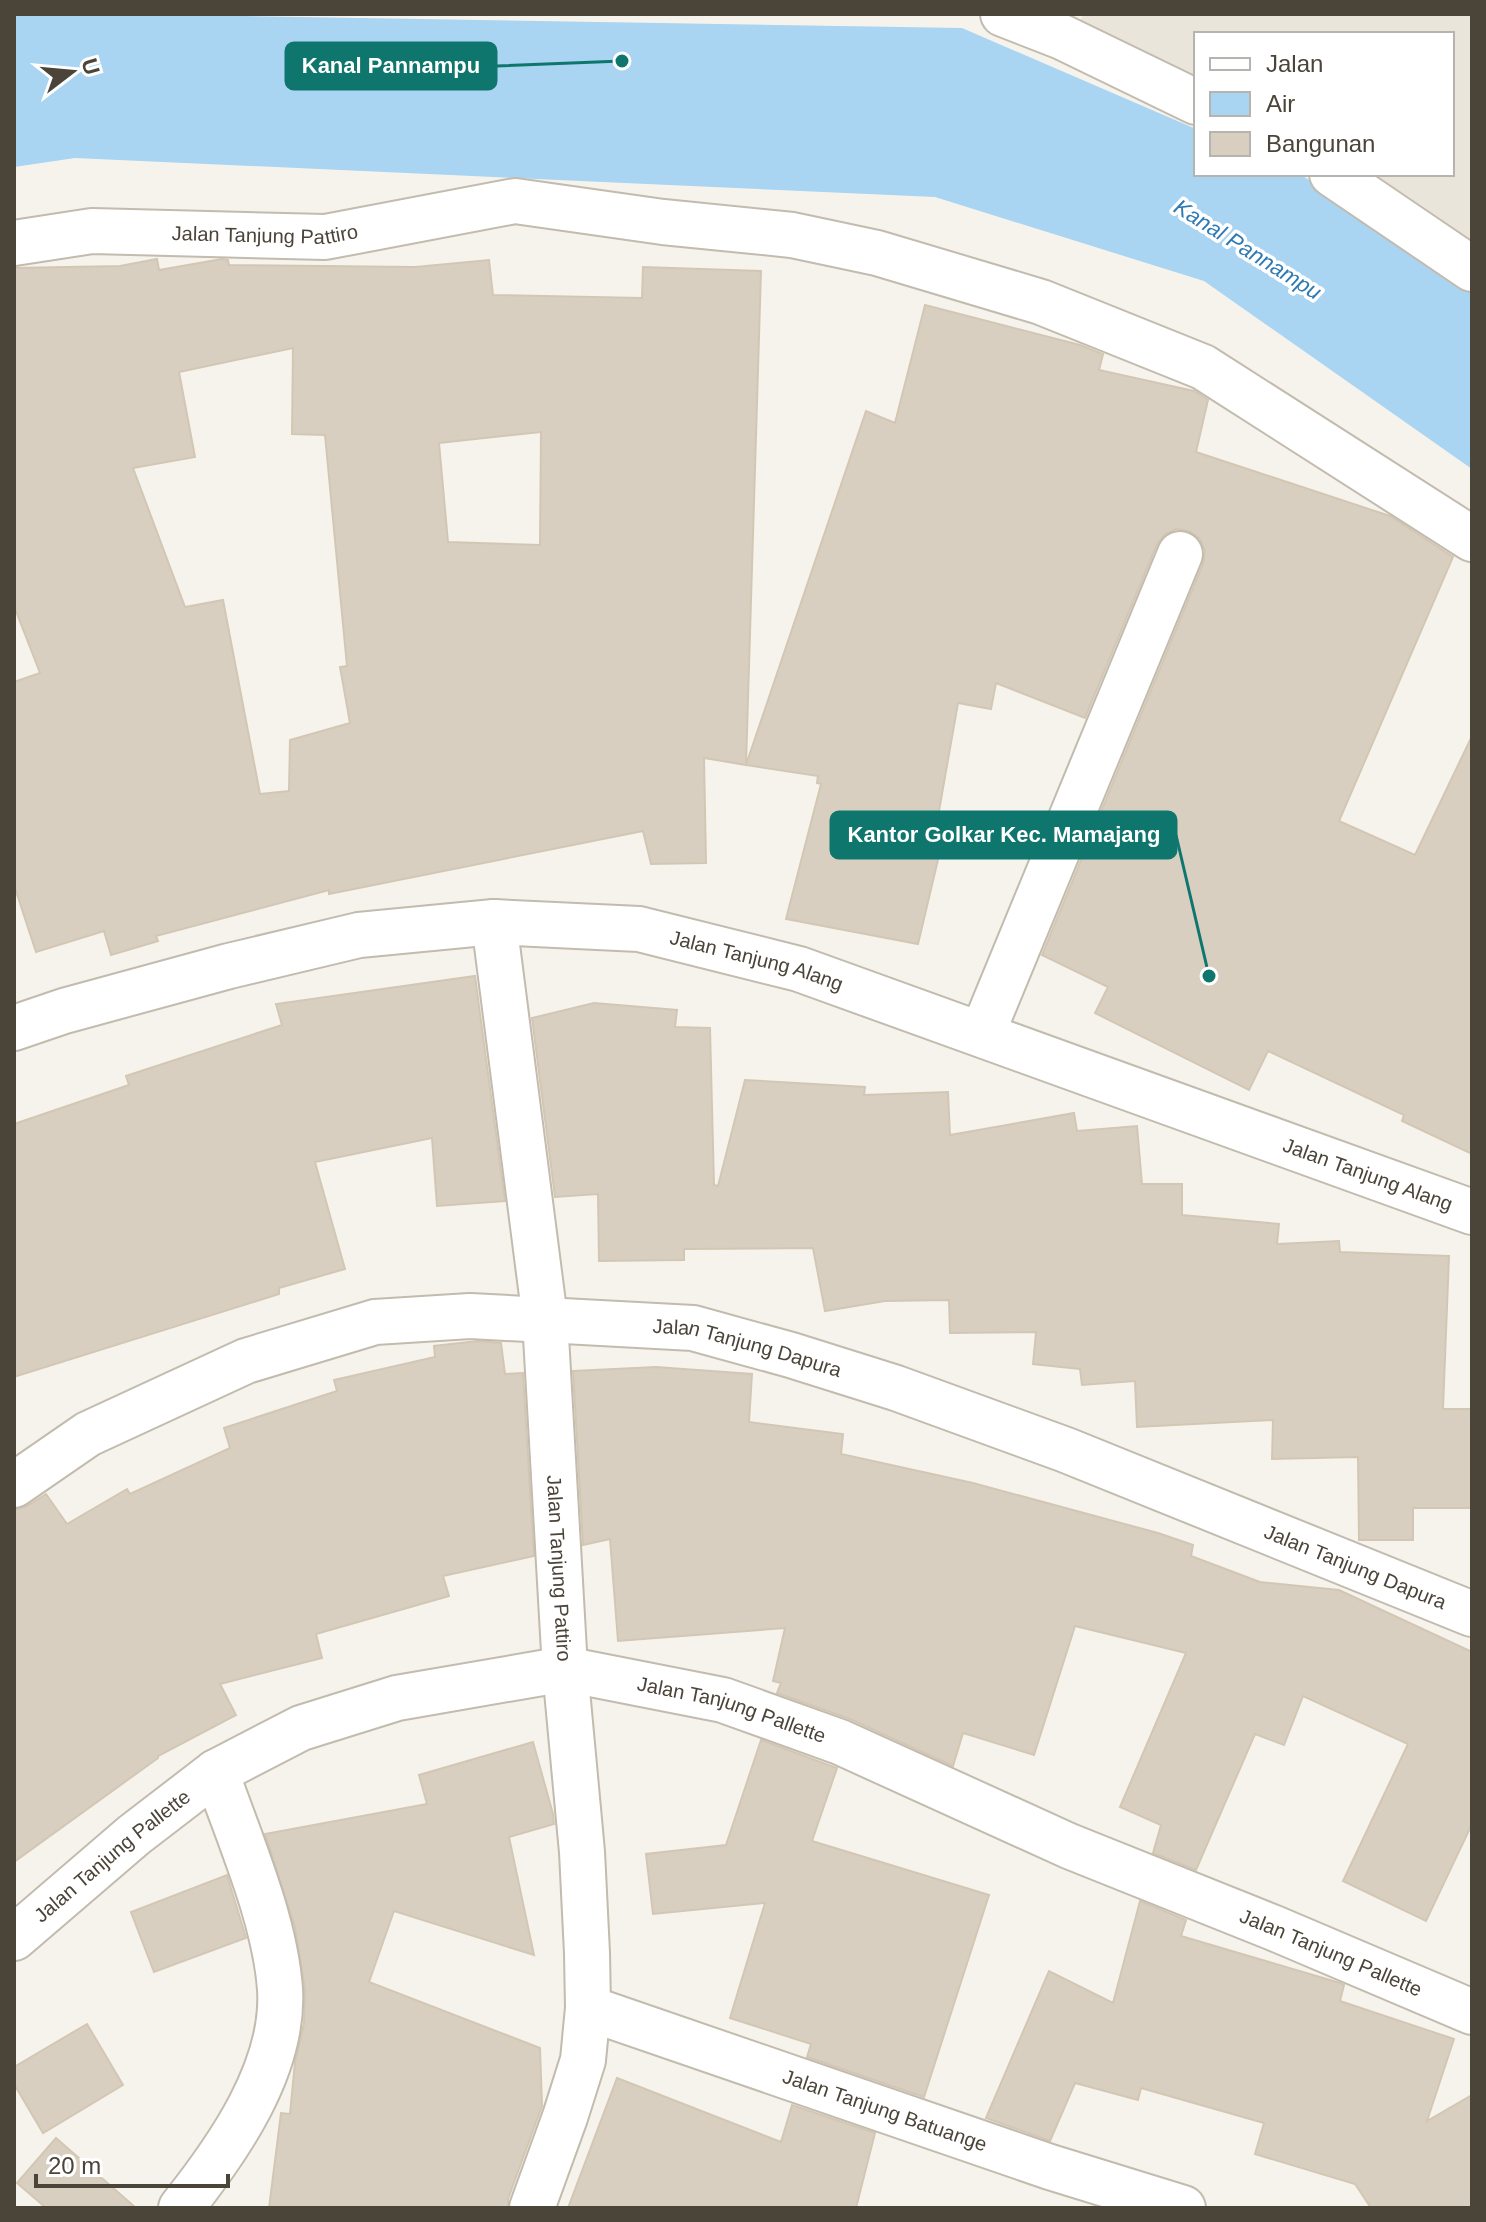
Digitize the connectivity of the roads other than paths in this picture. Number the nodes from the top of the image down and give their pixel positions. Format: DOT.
graph roads {
  1 [pos="1003,14"];
  2 [pos="1194,101"];
  3 [pos="1335,176"];
  4 [pos="14,243"];
  5 [pos="1472,269"];
  6 [pos="1472,539"];
  7 [pos="1180,554"];
  8 [pos="494,922"];
  9 [pos="14,1028"];
  10 [pos="982,1034"];
  11 [pos="1472,1212"];
  12 [pos="545,1319"];
  13 [pos="14,1485"];
  14 [pos="1472,1614"];
  15 [pos="565,1669"];
  16 [pos="216,1772"];
  17 [pos="14,1938"];
  18 [pos="588,2008"];
  19 [pos="1472,2012"];
  20 [pos="181,2208"];
  21 [pos="532,2208"];
  22 [pos="1183,2208"];
  1 -- 2 [label="street"];
  3 -- 5 [label="street"];
  4 -- 6 [label="street, Jalan Tanjung Pattiro"];
  7 -- 10 [label="street"];
  8 -- 9 [label="street, Jalan Tanjung Alang"];
  8 -- 10 [label="street, Jalan Tanjung Alang"];
  8 -- 12 [label="street, Jalan Tanjung Pattiro"];
  10 -- 11 [label="street, Jalan Tanjung Alang"];
  12 -- 13 [label="street, Jalan Tanjung Dapura"];
  12 -- 14 [label="street, Jalan Tanjung Dapura"];
  12 -- 15 [label="street, Jalan Tanjung Pattiro"];
  15 -- 16 [label="street, Jalan Tanjung Pallette"];
  15 -- 18 [label="street, Jalan Tanjung Pattiro"];
  15 -- 19 [label="street, Jalan Tanjung Pallette"];
  16 -- 17 [label="street, Jalan Tanjung Pallette"];
  16 -- 20 [label="street"];
  18 -- 21 [label="street, Jalan Tanjung Pattiro"];
  18 -- 22 [label="street, Jalan Tanjung Batuange"];
}
